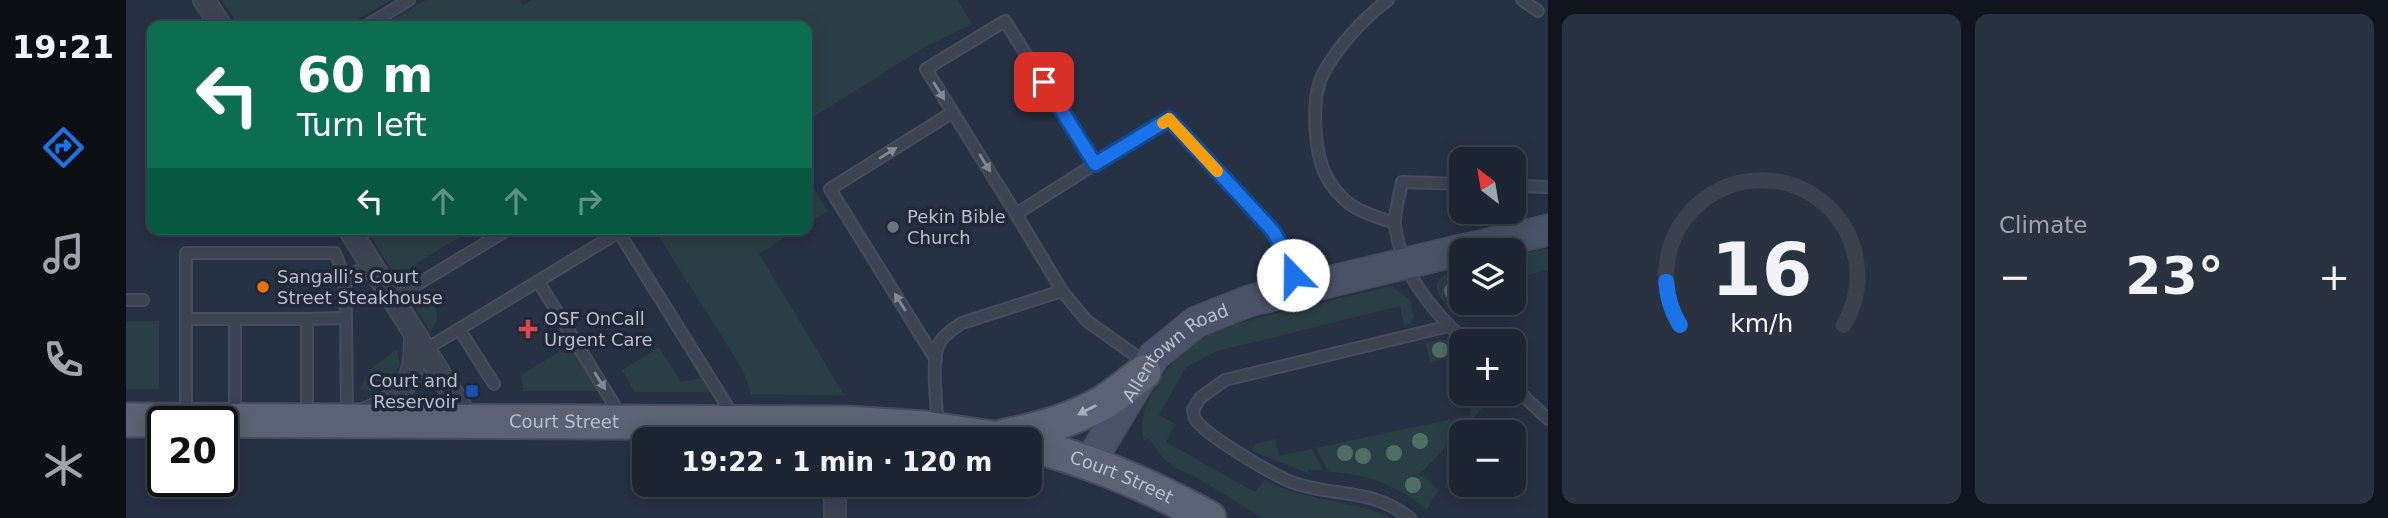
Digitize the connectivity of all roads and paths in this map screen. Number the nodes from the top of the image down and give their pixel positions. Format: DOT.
graph roads {
  1 [pos="204,0"];
  2 [pos="410,0"];
  3 [pos="1388,0"];
  4 [pos="1522,0"];
  5 [pos="1538,11"];
  6 [pos="218,21"];
  7 [pos="374,21"];
  8 [pos="953,113"];
  9 [pos="1095,164"];
  10 [pos="1449,184"];
  11 [pos="1526,186"];
  12 [pos="1548,187"];
  13 [pos="1016,214"];
  14 [pos="1395,223"];
  15 [pos="1548,230"];
  16 [pos="353,235"];
  17 [pos="499,235"];
  18 [pos="612,235"];
  19 [pos="620,235"];
  20 [pos="1514,238"];
  21 [pos="1449,253"];
  22 [pos="371,264"];
  23 [pos="1405,264"];
  24 [pos="345,278"];
  25 [pos="538,281"];
  26 [pos="1296,290"];
  27 [pos="1062,291"];
  28 [pos="393,299"];
  29 [pos="126,300"];
  30 [pos="143,300"];
  31 [pos="346,318"];
  32 [pos="186,319"];
  33 [pos="235,319"];
  34 [pos="307,319"];
  35 [pos="1449,326"];
  36 [pos="459,329"];
  37 [pos="1452,329"];
  38 [pos="418,347"];
  39 [pos="936,360"];
  40 [pos="1146,368"];
  41 [pos="494,384"];
  42 [pos="1526,398"];
  43 [pos="186,406"];
  44 [pos="235,406"];
  45 [pos="126,419"];
  46 [pos="147,419"];
  47 [pos="1548,419"];
  48 [pos="238,420"];
  49 [pos="307,420"];
  50 [pos="347,420"];
  51 [pos="469,420"];
  52 [pos="625,421"];
  53 [pos="737,422"];
  54 [pos="791,427"];
  55 [pos="861,427"];
  56 [pos="915,427"];
  57 [pos="938,427"];
  58 [pos="1042,429"];
  59 [pos="1042,449"];
  60 [pos="1090,462"];
  61 [pos="835,497"];
  62 [pos="835,518"];
  63 [pos="1209,518"];
  64 [pos="1410,518"];
  1 -- 6 [label="street"];
  2 -- 7 [label="lane"];
  3 -- 14 [label="lane"];
  4 -- 5 [label="lane"];
  9 -- 8 [label="lane, one-way"];
  8 -- 13 [label="lane, one-way"];
  39 -- 8 [label="lane, one-way"];
  9 -- 13 [label="lane"];
  9 -- 26 [label="lane"];
  10 -- 14 [label="lane"];
  11 -- 12 [label="lane"];
  13 -- 27 [label="lane"];
  14 -- 23 [label="lane"];
  15 -- 20 [label="street, Allentown Road"];
  16 -- 22 [label="street"];
  17 -- 28 [label="lane"];
  18 -- 25 [label="lane"];
  19 -- 53 [label="lane"];
  21 -- 23 [label="street, Allentown Road"];
  22 -- 24 [label="lane"];
  22 -- 28 [label="street"];
  23 -- 26 [label="street, Allentown Road"];
  23 -- 35 [label="lane"];
  24 -- 31 [label="lane"];
  24 -- 32 [label="lane"];
  25 -- 36 [label="lane"];
  25 -- 52 [label="lane, one-way"];
  26 -- 40 [label="street, Allentown Road"];
  27 -- 39 [label="lane"];
  27 -- 40 [label="lane"];
  28 -- 38 [label="street"];
  29 -- 30 [label="lane"];
  31 -- 34 [label="lane"];
  31 -- 50 [label="lane"];
  32 -- 33 [label="lane"];
  32 -- 43 [label="lane"];
  33 -- 34 [label="lane"];
  33 -- 44 [label="lane"];
  34 -- 49 [label="lane"];
  35 -- 37 [label="lane"];
  35 -- 64 [label="lane"];
  36 -- 38 [label="lane"];
  36 -- 41 [label="lane"];
  38 -- 50 [label="street"];
  38 -- 51 [label="street"];
  39 -- 57 [label="lane"];
  40 -- 58 [label="main road, one-way"];
  40 -- 60 [label="street, Allentown Road"];
  42 -- 47 [label="lane"];
  45 -- 46 [label="main road, Court Street"];
  48 -- 49 [label="main road, Court Street"];
  49 -- 50 [label="main road, Court Street"];
  50 -- 51 [label="main road, Court Street"];
  51 -- 52 [label="main road, Court Street"];
  52 -- 53 [label="main road, Court Street"];
  53 -- 54 [label="main road, Court Street"];
  55 -- 56 [label="main road, Court Street"];
  59 -- 60 [label="main road, Court Street"];
  60 -- 63 [label="main road, Court Street"];
  61 -- 62 [label="street"];
}
